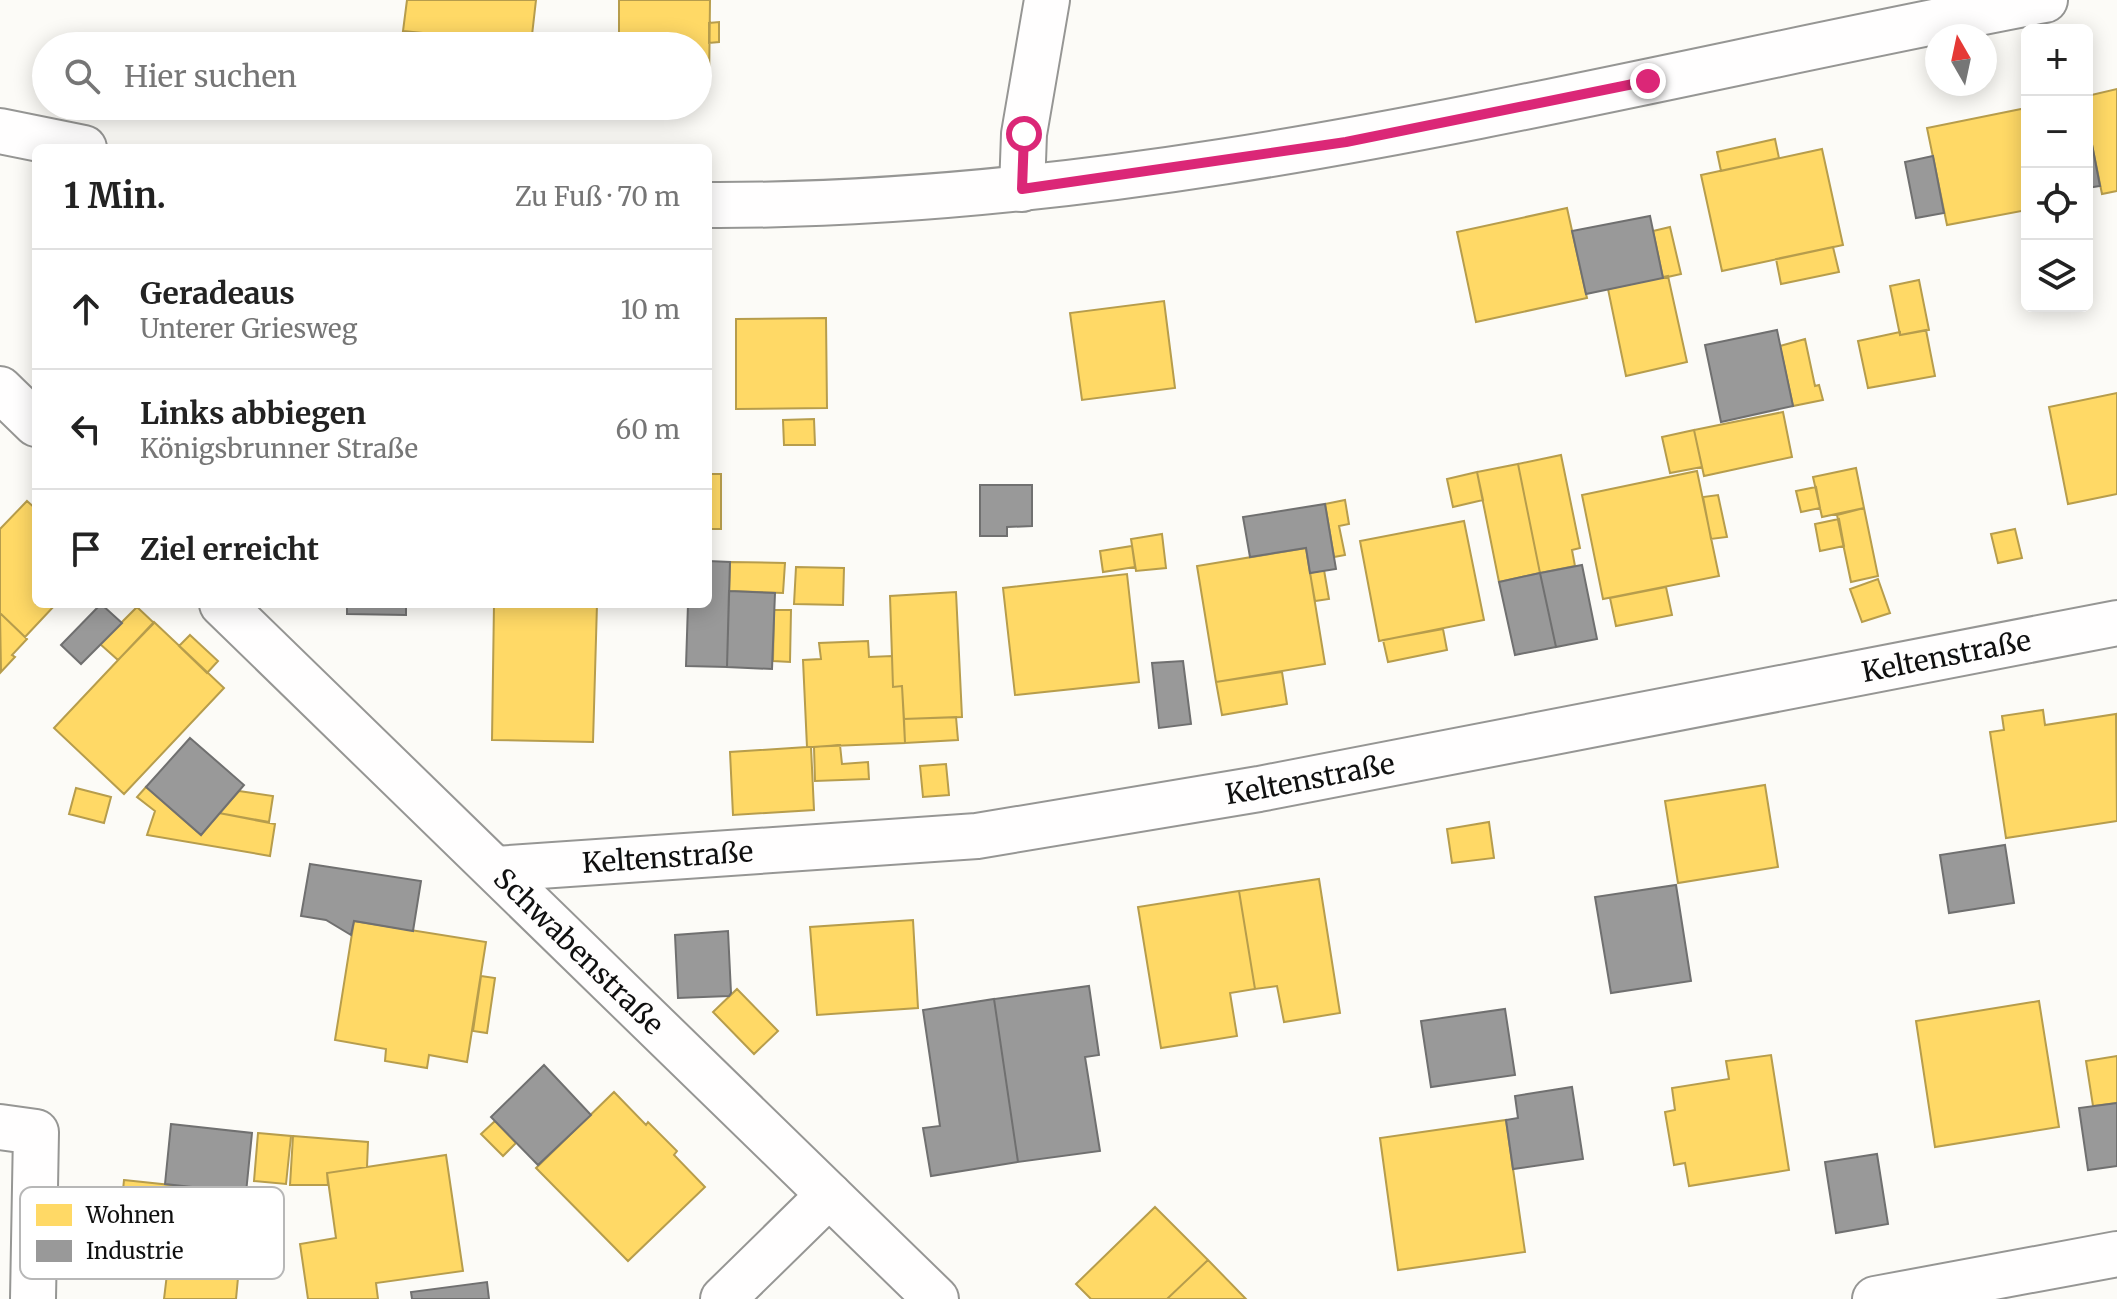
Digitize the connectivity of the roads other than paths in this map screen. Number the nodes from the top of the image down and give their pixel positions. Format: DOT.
graph roads {
  1 [pos="1047,0"];
  2 [pos="2045,0"];
  3 [pos="0,131"];
  4 [pos="64,144"];
  5 [pos="1022,189"];
  6 [pos="712,205"];
  7 [pos="0,389"];
  8 [pos="32,420"];
  9 [pos="226,608"];
  10 [pos="2117,623"];
  11 [pos="496,869"];
  12 [pos="0,1127"];
  13 [pos="35,1187"];
  14 [pos="829,1195"];
  15 [pos="2117,1254"];
  16 [pos="33,1279"];
  17 [pos="33,1299"];
  18 [pos="723,1299"];
  19 [pos="936,1299"];
  20 [pos="1875,1299"];
  1 -- 5 [label="street"];
  2 -- 5 [label="street"];
  3 -- 4 [label="street"];
  5 -- 6 [label="street"];
  7 -- 8 [label="street"];
  9 -- 11 [label="street, Schwabenstraße"];
  10 -- 11 [label="street, Keltenstraße"];
  11 -- 14 [label="street, Schwabenstraße"];
  12 -- 13 [label="street"];
  14 -- 18 [label="street"];
  14 -- 19 [label="street, Schwabenstraße"];
  15 -- 20 [label="street"];
  16 -- 17 [label="street"];
}
